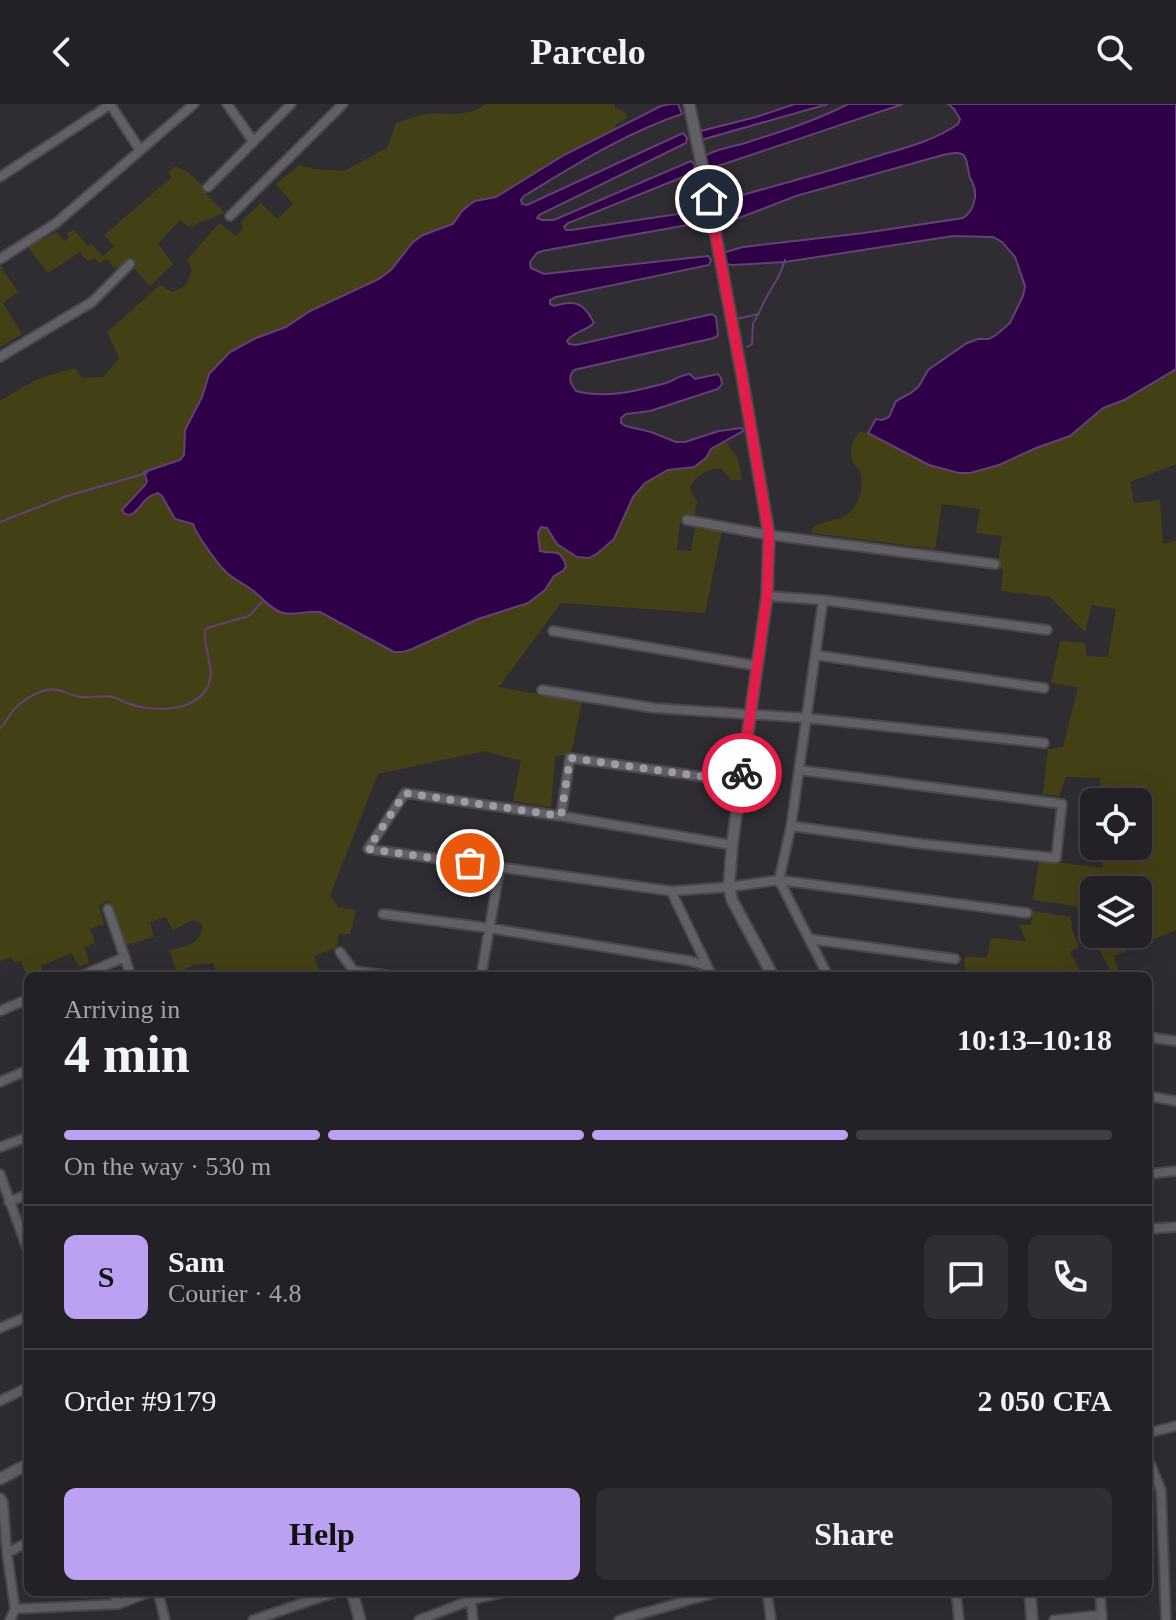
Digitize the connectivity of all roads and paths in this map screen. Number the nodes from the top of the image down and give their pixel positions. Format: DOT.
graph roads {
  1 [pos="110,104"];
  2 [pos="194,104"];
  3 [pos="227,104"];
  4 [pos="291,104"];
  5 [pos="343,104"];
  6 [pos="689,104"];
  7 [pos="253,141"];
  8 [pos="140,150"];
  9 [pos="0,177"];
  10 [pos="208,187"];
  11 [pos="230,216"];
  12 [pos="0,259"];
  13 [pos="130,264"];
  14 [pos="0,357"];
  15 [pos="687,520"];
  16 [pos="769,535"];
  17 [pos="995,564"];
  18 [pos="767,596"];
  19 [pos="823,600"];
  20 [pos="1047,630"];
  21 [pos="553,631"];
  22 [pos="815,655"];
  23 [pos="758,666"];
  24 [pos="1044,688"];
  25 [pos="542,690"];
  26 [pos="750,714"];
  27 [pos="806,718"];
  28 [pos="1044,743"];
  29 [pos="799,770"];
  30 [pos="741,782"];
  31 [pos="561,816"];
  32 [pos="791,826"];
  33 [pos="732,845"];
  34 [pos="500,867"];
  35 [pos="779,880"];
  36 [pos="729,887"];
  37 [pos="671,891"];
  38 [pos="108,909"];
  39 [pos="1027,913"];
  40 [pos="383,914"];
  41 [pos="489,928"];
  42 [pos="810,939"];
  43 [pos="340,952"];
  44 [pos="125,957"];
  45 [pos="955,959"];
  46 [pos="90,972"];
  47 [pos="130,972"];
  48 [pos="355,972"];
  49 [pos="482,972"];
  50 [pos="710,972"];
  51 [pos="767,972"];
  52 [pos="826,972"];
  53 [pos="24,1001"];
  54 [pos="0,1011"];
  55 [pos="1152,1038"];
  56 [pos="1176,1041"];
  57 [pos="24,1072"];
  58 [pos="0,1082"];
  59 [pos="1152,1097"];
  60 [pos="1176,1101"];
  61 [pos="24,1138"];
  62 [pos="0,1147"];
  63 [pos="1176,1171"];
  64 [pos="0,1174"];
  65 [pos="1152,1174"];
  66 [pos="24,1196"];
  67 [pos="9,1202"];
  68 [pos="1176,1227"];
  69 [pos="1152,1229"];
  70 [pos="24,1241"];
  71 [pos="24,1318"];
  72 [pos="0,1328"];
  73 [pos="24,1389"];
  74 [pos="0,1401"];
  75 [pos="1176,1426"];
  76 [pos="1152,1432"];
  77 [pos="24,1466"];
  78 [pos="1152,1474"];
  79 [pos="0,1479"];
  80 [pos="0,1498"];
  81 [pos="24,1544"];
  82 [pos="7,1553"];
  83 [pos="114,1596"];
  84 [pos="140,1596"];
  85 [pos="159,1596"];
  86 [pos="324,1596"];
  87 [pos="353,1596"];
  88 [pos="472,1596"];
  89 [pos="704,1596"];
  90 [pos="768,1596"];
  91 [pos="956,1596"];
  92 [pos="1030,1596"];
  93 [pos="1100,1596"];
  94 [pos="119,1604"];
  95 [pos="15,1609"];
  96 [pos="1102,1618"];
  97 [pos="958,1619"];
  98 [pos="10,1620"];
  99 [pos="165,1620"];
  100 [pos="253,1620"];
  101 [pos="360,1620"];
  102 [pos="419,1620"];
  103 [pos="473,1620"];
  104 [pos="619,1620"];
  105 [pos="771,1620"];
  106 [pos="948,1620"];
  107 [pos="1032,1620"];
  108 [pos="1054,1620"];
  109 [pos="1166,1620"];
  1 -- 8 [label="street"];
  1 -- 9 [label="street"];
  2 -- 8 [label="street"];
  3 -- 7 [label="street"];
  4 -- 7 [label="street"];
  5 -- 11 [label="street"];
  6 -- 16 [label="street"];
  7 -- 10 [label="street"];
  8 -- 12 [label="street"];
  13 -- 14 [label="street"];
  15 -- 16 [label="street"];
  16 -- 17 [label="street"];
  16 -- 18 [label="street"];
  18 -- 19 [label="street"];
  18 -- 23 [label="street"];
  19 -- 20 [label="street"];
  19 -- 22 [label="street"];
  21 -- 23 [label="street"];
  22 -- 24 [label="street"];
  22 -- 27 [label="street"];
  23 -- 26 [label="street"];
  25 -- 26 [label="street"];
  26 -- 27 [label="street"];
  26 -- 30 [label="street"];
  27 -- 28 [label="street"];
  27 -- 29 [label="street"];
  29 -- 32 [label="street"];
  29 -- 32 [label="street"];
  30 -- 31 [label="street"];
  30 -- 33 [label="street"];
  31 -- 33 [label="street"];
  31 -- 34 [label="street"];
  32 -- 35 [label="street"];
  33 -- 36 [label="street"];
  34 -- 37 [label="street"];
  34 -- 41 [label="street"];
  35 -- 36 [label="street"];
  35 -- 39 [label="street"];
  35 -- 42 [label="street"];
  36 -- 37 [label="street"];
  36 -- 51 [label="street"];
  37 -- 50 [label="street"];
  38 -- 44 [label="street"];
  40 -- 41 [label="street"];
  41 -- 49 [label="street"];
  41 -- 50 [label="street"];
  42 -- 45 [label="street"];
  42 -- 52 [label="street"];
  43 -- 48 [label="street"];
  44 -- 46 [label="street"];
  44 -- 47 [label="street"];
  53 -- 54 [label="street"];
  55 -- 56 [label="street"];
  57 -- 58 [label="street"];
  59 -- 60 [label="street"];
  61 -- 62 [label="street"];
  63 -- 65 [label="street"];
  64 -- 67 [label="street"];
  66 -- 67 [label="street"];
  67 -- 70 [label="street"];
  68 -- 69 [label="street"];
  71 -- 72 [label="street"];
  73 -- 74 [label="street"];
  75 -- 76 [label="street"];
  77 -- 79 [label="street"];
  78 -- 109 [label="street"];
  80 -- 82 [label="street"];
  81 -- 82 [label="street"];
  82 -- 95 [label="street"];
  83 -- 94 [label="street"];
  84 -- 94 [label="street"];
  85 -- 99 [label="street"];
  86 -- 100 [label="street"];
  87 -- 101 [label="street"];
  88 -- 102 [label="street"];
  88 -- 103 [label="street"];
  89 -- 104 [label="street"];
  90 -- 105 [label="street"];
  91 -- 97 [label="street"];
  92 -- 107 [label="street"];
  93 -- 96 [label="street"];
  94 -- 95 [label="street"];
  95 -- 98 [label="street"];
  96 -- 108 [label="street"];
  97 -- 106 [label="street"];
}
